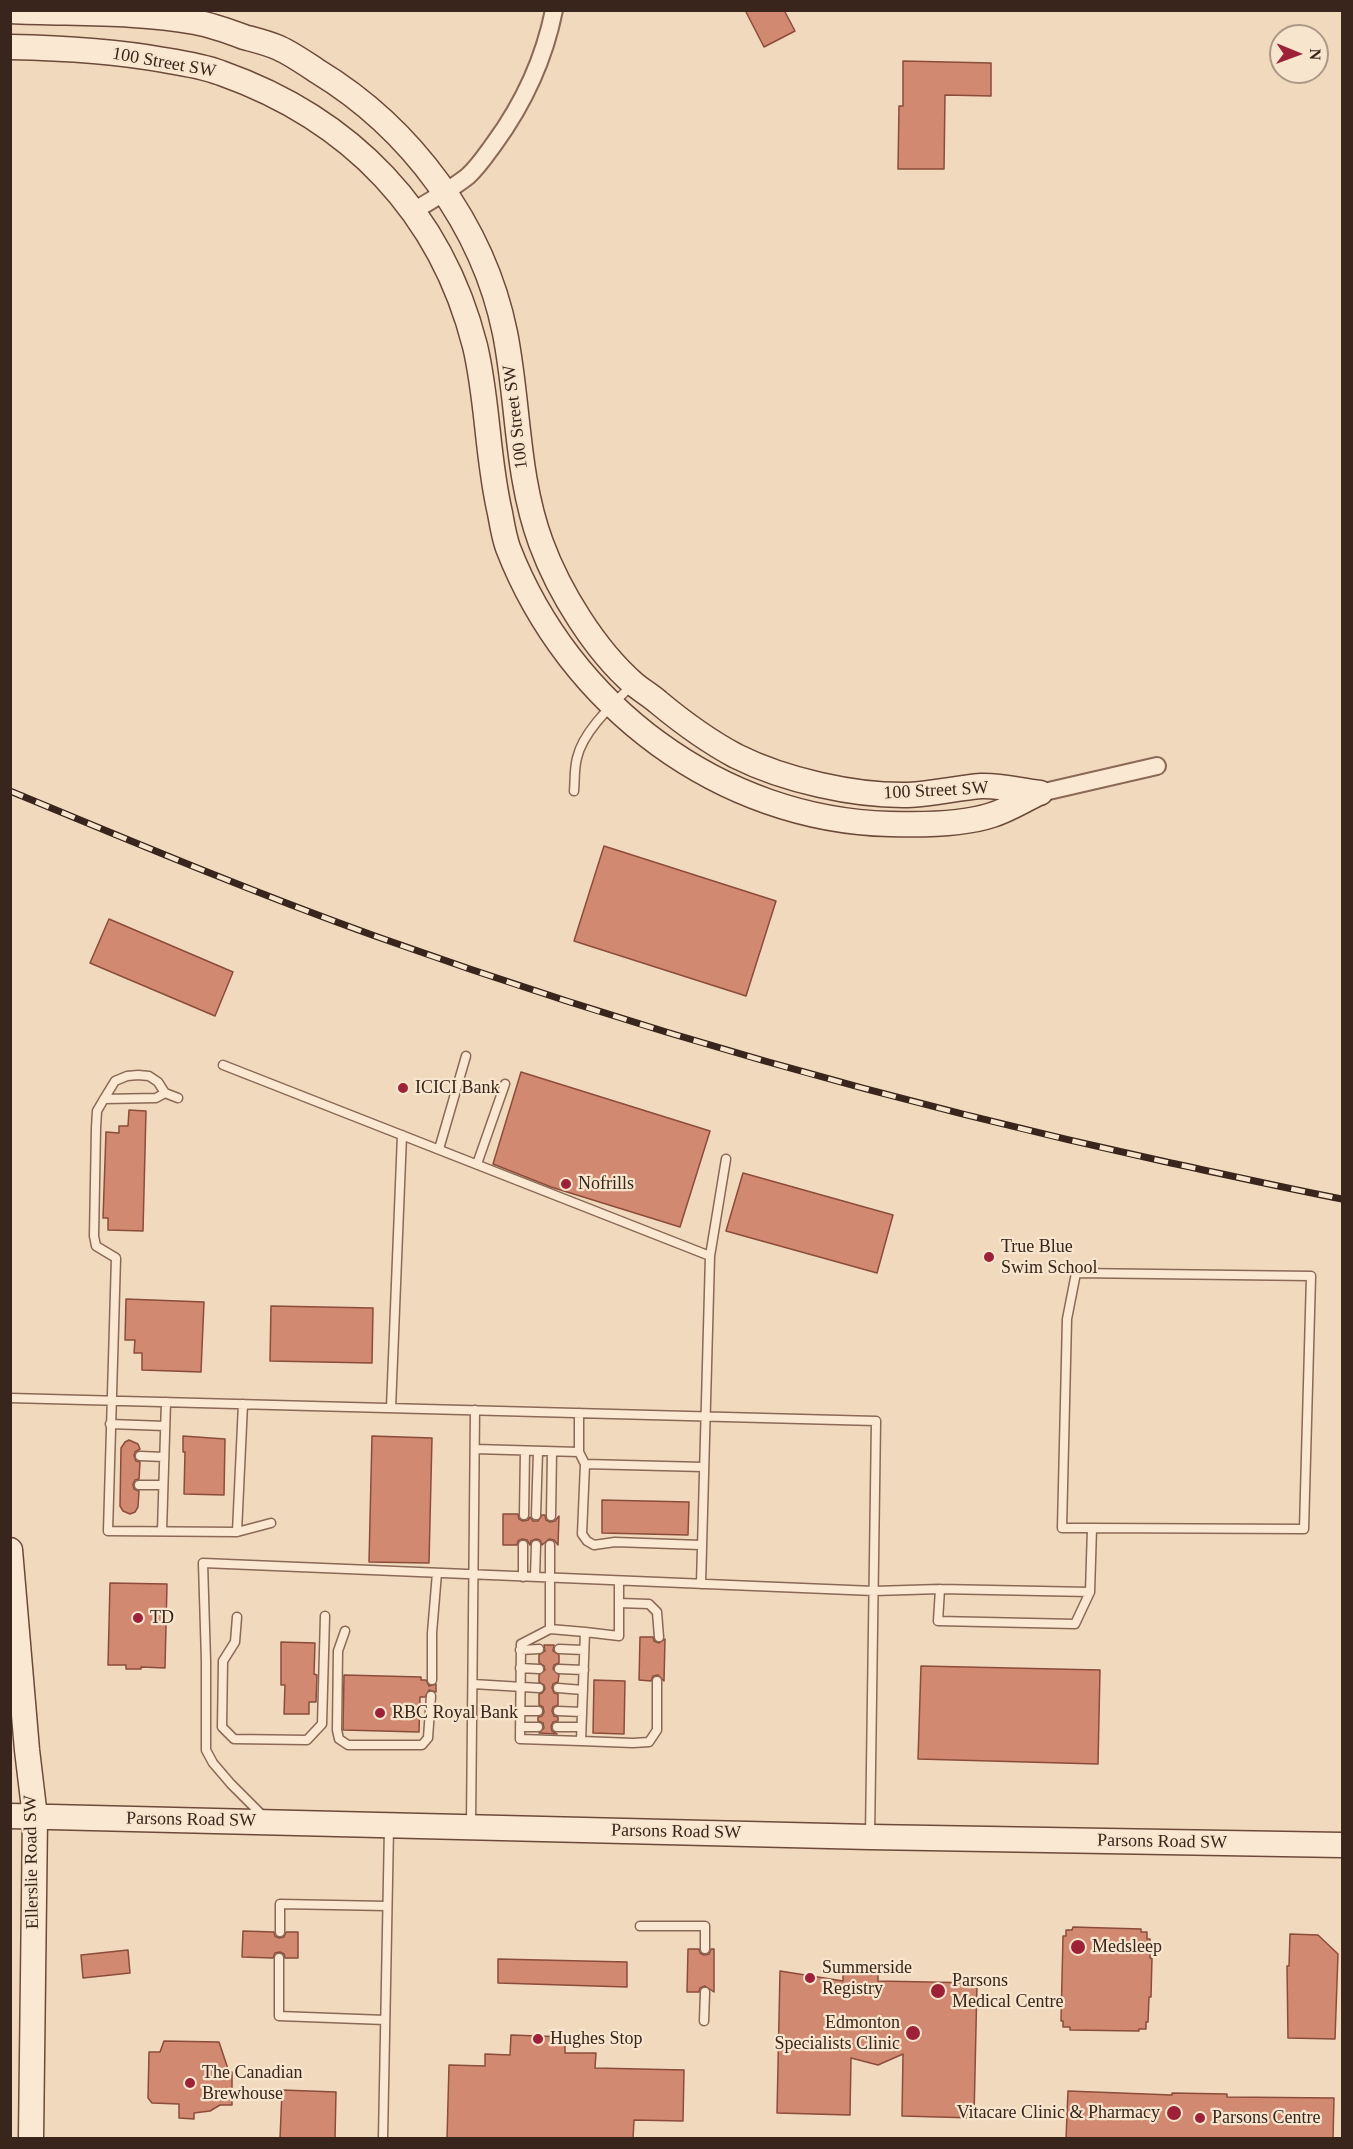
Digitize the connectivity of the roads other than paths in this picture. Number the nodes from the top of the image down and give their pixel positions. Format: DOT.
graph roads {
  1 [pos="554,10"];
  2 [pos="10,11"];
  3 [pos="10,47"];
  4 [pos="444,192"];
  5 [pos="414,211"];
  6 [pos="634,684"];
  7 [pos="611,705"];
  8 [pos="1157,766"];
  9 [pos="574,792"];
  10 [pos="1040,793"];
  11 [pos="466,1056"];
  12 [pos="223,1065"];
  13 [pos="505,1084"];
  14 [pos="165,1093"];
  15 [pos="178,1098"];
  16 [pos="104,1099"];
  17 [pos="402,1135"];
  18 [pos="439,1149"];
  19 [pos="726,1159"];
  20 [pos="477,1164"];
  21 [pos="710,1256"];
  22 [pos="10,1398"];
  23 [pos="111,1401"];
  24 [pos="166,1402"];
  25 [pos="243,1404"];
  26 [pos="390,1408"];
  27 [pos="475,1410"];
  28 [pos="579,1413"];
  29 [pos="704,1416"];
  30 [pos="110,1424"];
  31 [pos="165,1426"];
  32 [pos="475,1449"];
  33 [pos="525,1451"];
  34 [pos="538,1451"];
  35 [pos="552,1452"];
  36 [pos="579,1452"];
  37 [pos="110,1454"];
  38 [pos="121,1455"];
  39 [pos="140,1456"];
  40 [pos="164,1457"];
  41 [pos="585,1464"];
  42 [pos="703,1467"];
  43 [pos="109,1484"];
  44 [pos="120,1485"];
  45 [pos="139,1485"];
  46 [pos="164,1485"];
  47 [pos="524,1515"];
  48 [pos="536,1515"];
  49 [pos="551,1516"];
  50 [pos="272,1523"];
  51 [pos="1092,1527"];
  52 [pos="162,1531"];
  53 [pos="237,1532"];
  54 [pos="523,1545"];
  55 [pos="536,1545"];
  56 [pos="550,1545"];
  57 [pos="701,1545"];
  58 [pos="10,1550"];
  59 [pos="437,1573"];
  60 [pos="474,1575"];
  61 [pos="523,1577"];
  62 [pos="535,1577"];
  63 [pos="550,1578"];
  64 [pos="619,1581"];
  65 [pos="701,1584"];
  66 [pos="940,1589"];
  67 [pos="874,1592"];
  68 [pos="1090,1592"];
  69 [pos="619,1602"];
  70 [pos="325,1616"];
  71 [pos="237,1617"];
  72 [pos="550,1629"];
  73 [pos="345,1631"];
  74 [pos="585,1632"];
  75 [pos="659,1637"];
  76 [pos="539,1649"];
  77 [pos="559,1649"];
  78 [pos="520,1650"];
  79 [pos="584,1650"];
  80 [pos="520,1668"];
  81 [pos="539,1668"];
  82 [pos="559,1669"];
  83 [pos="584,1670"];
  84 [pos="432,1680"];
  85 [pos="657,1681"];
  86 [pos="473,1684"];
  87 [pos="520,1687"];
  88 [pos="539,1688"];
  89 [pos="558,1688"];
  90 [pos="582,1690"];
  91 [pos="431,1696"];
  92 [pos="521,1711"];
  93 [pos="538,1711"];
  94 [pos="558,1711"];
  95 [pos="582,1712"];
  96 [pos="520,1727"];
  97 [pos="538,1727"];
  98 [pos="557,1727"];
  99 [pos="581,1727"];
  100 [pos="581,1741"];
  101 [pos="10,1799"];
  102 [pos="10,1816"];
  103 [pos="35,1817"];
  104 [pos="268,1822"];
  105 [pos="389,1824"];
  106 [pos="471,1827"];
  107 [pos="870,1837"];
  108 [pos="1342,1845"];
  109 [pos="387,1906"];
  110 [pos="640,1926"];
  111 [pos="280,1932"];
  112 [pos="705,1949"];
  113 [pos="279,1958"];
  114 [pos="705,1992"];
  115 [pos="385,2020"];
  116 [pos="704,2021"];
  117 [pos="31,2139"];
  118 [pos="382,2139"];
  1 -- 4 [label="street"];
  2 -- 4 [label="street, 100 Street SW"];
  3 -- 5 [label="street, 100 Street SW"];
  4 -- 5 [label="street"];
  4 -- 6 [label="street, 100 Street SW"];
  5 -- 7 [label="street, 100 Street SW"];
  6 -- 7 [label="lane"];
  6 -- 10 [label="street, 100 Street SW"];
  7 -- 9 [label="lane"];
  7 -- 10 [label="street, 100 Street SW"];
  8 -- 10 [label="street, 100 Street SW"];
  11 -- 18 [label="lane"];
  12 -- 17 [label="lane"];
  13 -- 20 [label="lane"];
  14 -- 15 [label="lane"];
  14 -- 16 [label="lane"];
  14 -- 16 [label="lane"];
  16 -- 23 [label="lane"];
  17 -- 18 [label="lane"];
  17 -- 26 [label="lane"];
  18 -- 20 [label="lane"];
  19 -- 21 [label="lane"];
  20 -- 21 [label="lane"];
  21 -- 29 [label="lane"];
  22 -- 23 [label="lane"];
  23 -- 24 [label="lane"];
  23 -- 30 [label="lane"];
  24 -- 25 [label="lane"];
  24 -- 31 [label="lane"];
  25 -- 26 [label="lane"];
  25 -- 53 [label="lane"];
  26 -- 27 [label="lane"];
  27 -- 28 [label="lane"];
  27 -- 32 [label="lane"];
  28 -- 29 [label="lane"];
  28 -- 36 [label="lane"];
  29 -- 42 [label="lane"];
  29 -- 67 [label="lane"];
  30 -- 31 [label="lane"];
  30 -- 37 [label="lane"];
  31 -- 40 [label="lane"];
  32 -- 33 [label="lane"];
  32 -- 60 [label="lane"];
  33 -- 34 [label="lane"];
  33 -- 47 [label="lane"];
  34 -- 35 [label="lane"];
  34 -- 48 [label="lane"];
  35 -- 36 [label="lane"];
  35 -- 49 [label="lane"];
  36 -- 41 [label="lane"];
  37 -- 38 [label="lane"];
  37 -- 43 [label="lane"];
  39 -- 40 [label="lane"];
  40 -- 46 [label="lane"];
  41 -- 42 [label="lane"];
  41 -- 57 [label="lane"];
  42 -- 57 [label="lane"];
  43 -- 44 [label="lane"];
  43 -- 52 [label="lane"];
  45 -- 46 [label="lane"];
  46 -- 52 [label="lane"];
  50 -- 53 [label="lane"];
  51 -- 51 [label="lane"];
  51 -- 68 [label="lane"];
  52 -- 53 [label="lane"];
  54 -- 61 [label="lane"];
  55 -- 62 [label="lane"];
  56 -- 63 [label="lane"];
  57 -- 65 [label="lane"];
  58 -- 103 [label="street, Ellerslie Road SW"];
  59 -- 60 [label="lane"];
  59 -- 84 [label="lane"];
  59 -- 104 [label="lane"];
  60 -- 61 [label="lane"];
  60 -- 86 [label="lane"];
  61 -- 62 [label="lane"];
  62 -- 63 [label="lane"];
  63 -- 64 [label="lane"];
  63 -- 72 [label="lane"];
  64 -- 65 [label="lane"];
  64 -- 69 [label="lane"];
  65 -- 67 [label="lane"];
  66 -- 67 [label="lane"];
  66 -- 68 [label="lane"];
  66 -- 68 [label="lane"];
  67 -- 107 [label="lane"];
  69 -- 74 [label="lane"];
  69 -- 75 [label="lane"];
  70 -- 71 [label="lane"];
  72 -- 74 [label="lane"];
  72 -- 78 [label="lane"];
  73 -- 91 [label="lane"];
  74 -- 79 [label="lane"];
  76 -- 78 [label="lane"];
  77 -- 79 [label="lane"];
  78 -- 80 [label="lane"];
  79 -- 83 [label="lane"];
  80 -- 81 [label="lane"];
  80 -- 87 [label="lane"];
  82 -- 83 [label="lane"];
  83 -- 90 [label="lane"];
  85 -- 100 [label="lane"];
  86 -- 87 [label="lane"];
  86 -- 106 [label="lane"];
  87 -- 88 [label="lane"];
  87 -- 92 [label="lane"];
  89 -- 90 [label="lane"];
  90 -- 95 [label="lane"];
  92 -- 93 [label="lane"];
  92 -- 96 [label="lane"];
  94 -- 95 [label="lane"];
  95 -- 99 [label="lane"];
  96 -- 97 [label="lane"];
  96 -- 100 [label="lane"];
  98 -- 99 [label="lane"];
  99 -- 100 [label="lane"];
  101 -- 103 [label="street"];
  102 -- 103 [label="street, Parsons Road SW"];
  103 -- 104 [label="street, Parsons Road SW"];
  103 -- 117 [label="street, Ellerslie Road SW"];
  104 -- 105 [label="street, Parsons Road SW"];
  105 -- 106 [label="street, Parsons Road SW"];
  105 -- 109 [label="lane"];
  106 -- 107 [label="street, Parsons Road SW"];
  107 -- 108 [label="street, Parsons Road SW"];
  109 -- 111 [label="lane"];
  109 -- 115 [label="lane"];
  110 -- 112 [label="lane"];
  113 -- 115 [label="lane"];
  114 -- 116 [label="lane"];
  115 -- 118 [label="lane"];
}
